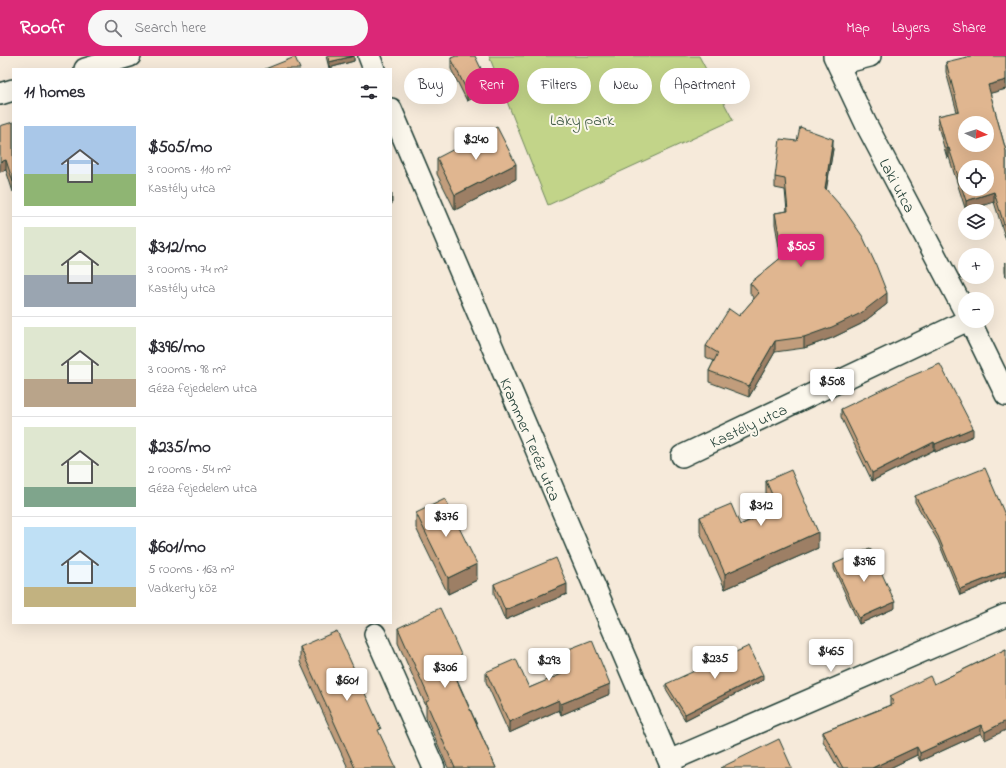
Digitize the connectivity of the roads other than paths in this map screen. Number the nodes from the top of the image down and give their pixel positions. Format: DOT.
graph roads {
  1 [pos="130,56"];
  2 [pos="369,56"];
  3 [pos="870,56"];
  4 [pos="836,60"];
  5 [pos="88,68"];
  6 [pos="374,68"];
  7 [pos="12,90"];
  8 [pos="0,94"];
  9 [pos="392,111"];
  10 [pos="958,298"];
  11 [pos="958,325"];
  12 [pos="973,328"];
  13 [pos="1006,395"];
  14 [pos="682,456"];
  15 [pos="1006,615"];
  16 [pos="375,634"];
  17 [pos="671,764"];
  18 [pos="434,768"];
  1 -- 5 [label="street"];
  2 -- 6 [label="street"];
  3 -- 4 [label="street"];
  4 -- 10 [label="street, Laki utca"];
  7 -- 8 [label="street"];
  9 -- 17 [label="street, Krammer Teréz utca"];
  11 -- 14 [label="street, Kastély utca"];
  12 -- 13 [label="street"];
  15 -- 17 [label="street"];
  16 -- 18 [label="street"];
}
